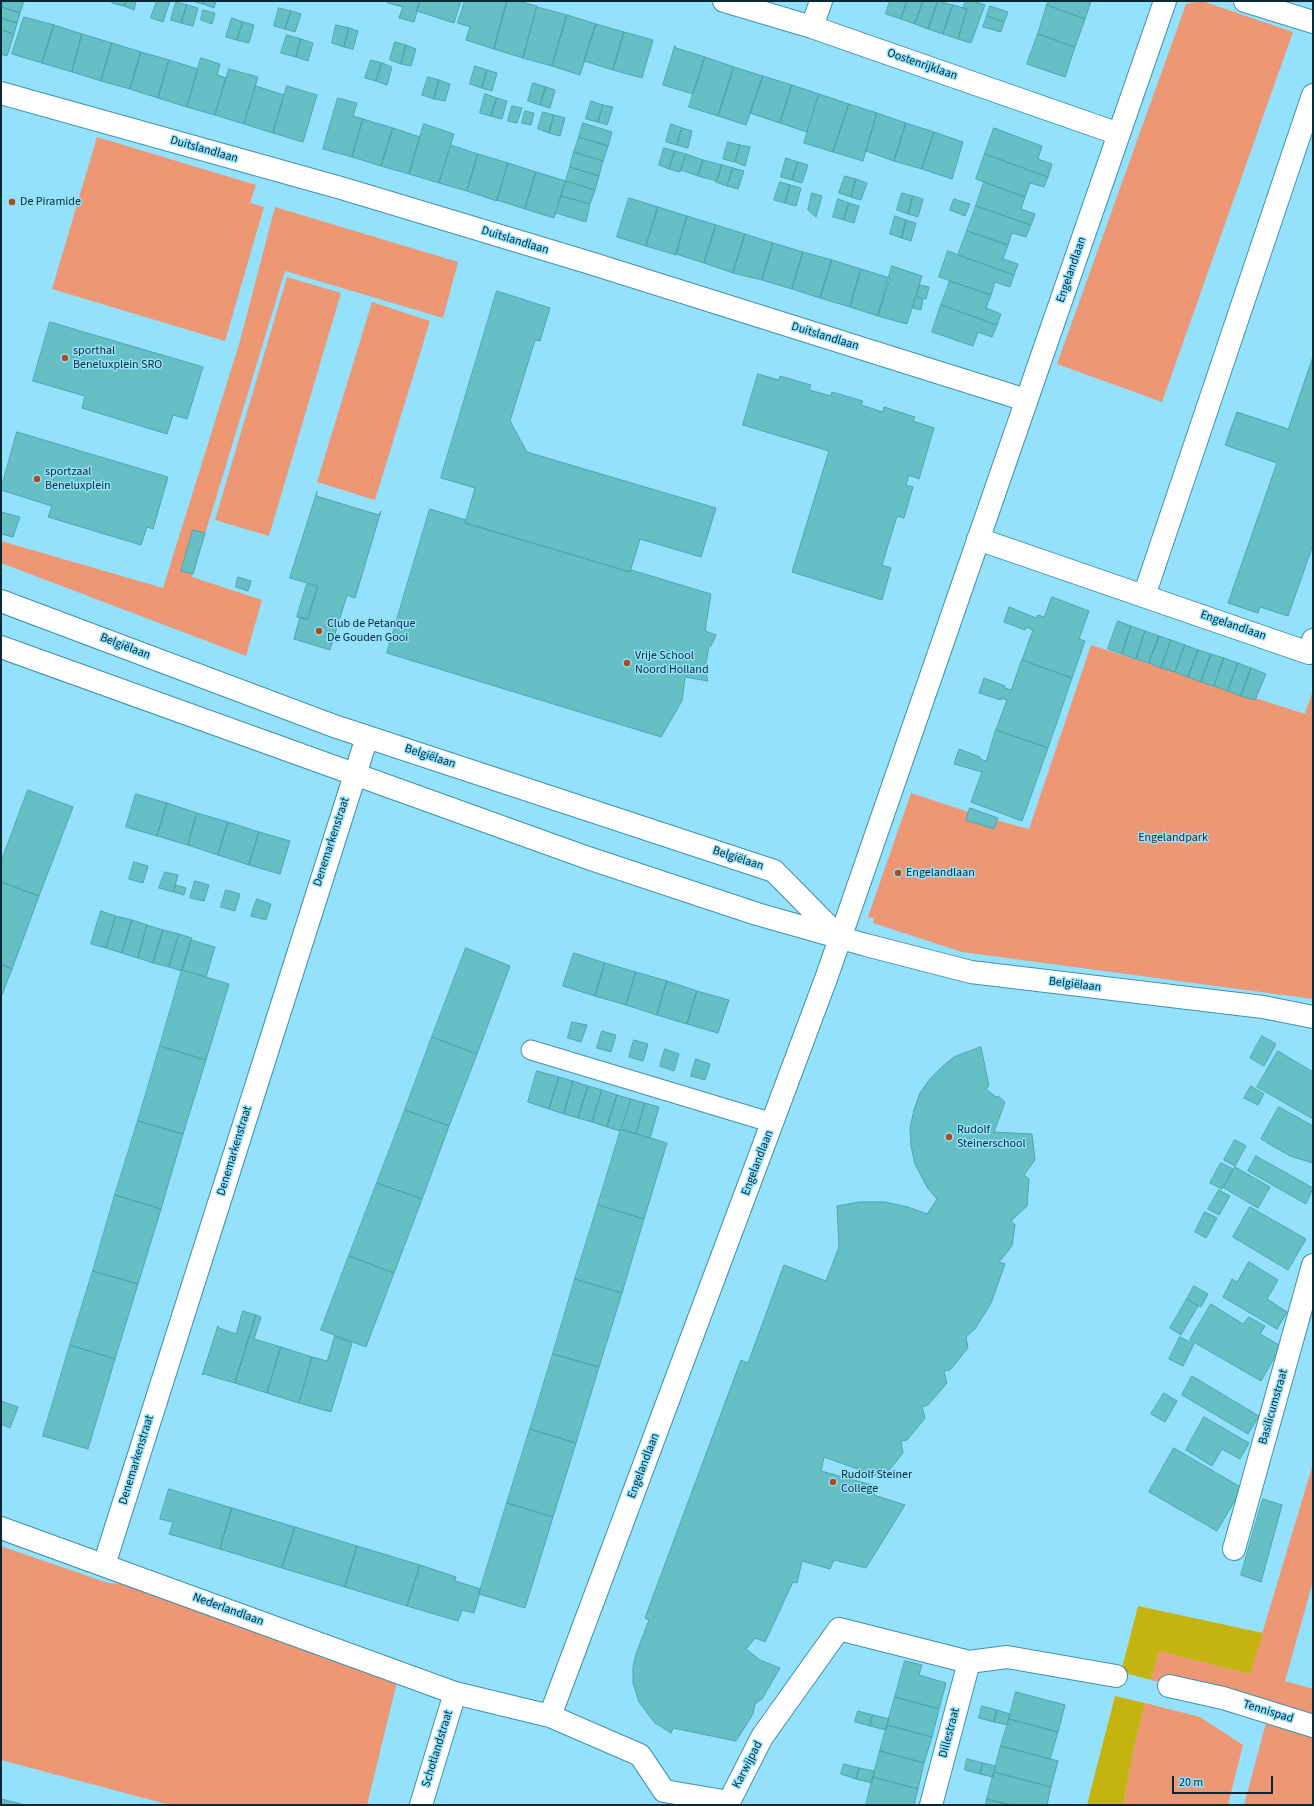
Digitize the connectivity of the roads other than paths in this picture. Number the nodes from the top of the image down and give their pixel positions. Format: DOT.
graph roads {
  1 [pos="724,1"];
  2 [pos="821,1"];
  3 [pos="1165,1"];
  4 [pos="1245,1"];
  5 [pos="1313,22"];
  6 [pos="812,27"];
  7 [pos="1,93"];
  8 [pos="1313,95"];
  9 [pos="1119,134"];
  10 [pos="1026,400"];
  11 [pos="978,539"];
  12 [pos="1144,596"];
  13 [pos="1,601"];
  14 [pos="1313,640"];
  15 [pos="1,647"];
  16 [pos="367,737"];
  17 [pos="353,774"];
  18 [pos="840,938"];
  19 [pos="1313,1017"];
  20 [pos="531,1050"];
  21 [pos="773,1123"];
  22 [pos="1313,1265"];
  23 [pos="1,1528"];
  24 [pos="1234,1549"];
  25 [pos="104,1565"];
  26 [pos="969,1662"];
  27 [pos="1116,1676"];
  28 [pos="1169,1686"];
  29 [pos="454,1693"];
  30 [pos="550,1716"];
  31 [pos="1313,1726"];
  32 [pos="662,1798"];
  33 [pos="421,1805"];
  34 [pos="931,1805"];
  1 -- 6 [label="street, Oostenrijklaan"];
  2 -- 6 [label="street"];
  3 -- 9 [label="street, Engelandlaan"];
  4 -- 5 [label="street"];
  6 -- 9 [label="street, Oostenrijklaan"];
  7 -- 10 [label="street, Duitslandlaan"];
  8 -- 12 [label="street"];
  9 -- 10 [label="street, Engelandlaan"];
  10 -- 11 [label="street, Engelandlaan"];
  11 -- 12 [label="street, Engelandlaan"];
  11 -- 18 [label="street, Engelandlaan"];
  12 -- 14 [label="street, Engelandlaan"];
  13 -- 16 [label="street, Belgiëlaan"];
  15 -- 17 [label="street, Belgiëlaan"];
  16 -- 17 [label="street, Denemarkenstraat"];
  16 -- 18 [label="street, Belgiëlaan"];
  17 -- 18 [label="street, Belgiëlaan"];
  17 -- 25 [label="street, Denemarkenstraat"];
  18 -- 19 [label="street, Belgiëlaan"];
  18 -- 21 [label="street, Engelandlaan"];
  20 -- 21 [label="lane"];
  21 -- 30 [label="street, Engelandlaan"];
  22 -- 24 [label="street, Basilicumstraat"];
  23 -- 25 [label="street, Nederlandlaan"];
  25 -- 29 [label="street, Nederlandlaan"];
  26 -- 27 [label="street"];
  26 -- 32 [label="street, Karwijpad"];
  26 -- 34 [label="street, Dillestraat"];
  28 -- 31 [label="street, Tennispad"];
  29 -- 30 [label="street, Karwijpad"];
  29 -- 33 [label="street, Schotlandstraat"];
  30 -- 32 [label="street, Karwijpad"];
}
